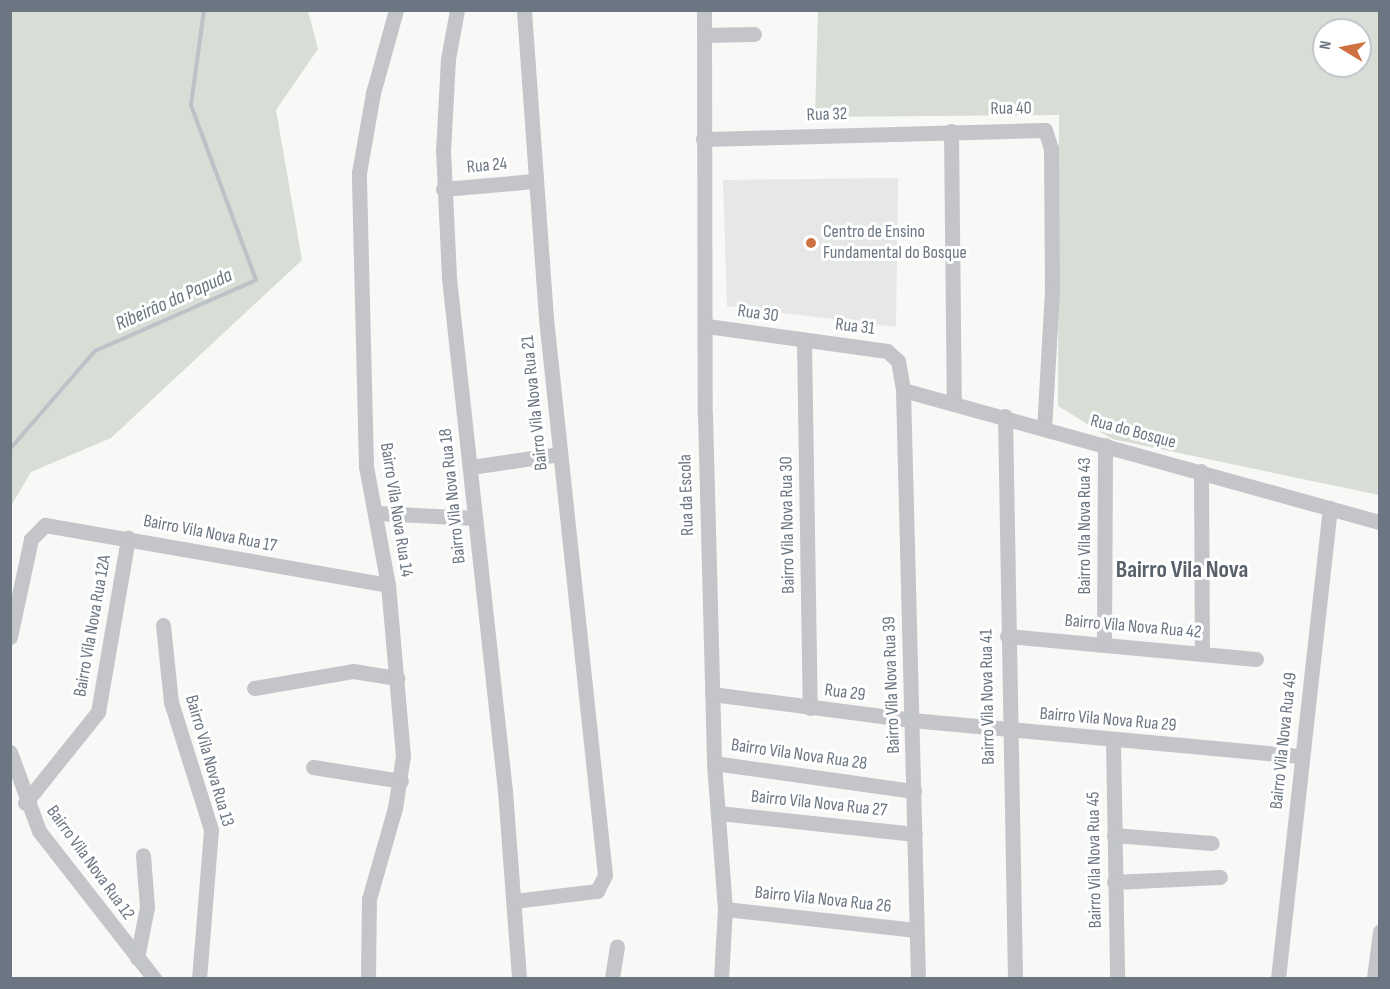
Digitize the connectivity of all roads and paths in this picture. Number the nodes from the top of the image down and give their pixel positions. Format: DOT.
graph roads {
  1 [pos="396,10"];
  2 [pos="457,10"];
  3 [pos="524,10"];
  4 [pos="704,10"];
  5 [pos="754,34"];
  6 [pos="704,35"];
  7 [pos="951,131"];
  8 [pos="703,139"];
  9 [pos="534,181"];
  10 [pos="443,189"];
  11 [pos="706,326"];
  12 [pos="804,340"];
  13 [pos="903,390"];
  14 [pos="954,403"];
  15 [pos="1005,416"];
  16 [pos="1044,428"];
  17 [pos="1104,444"];
  18 [pos="560,454"];
  19 [pos="471,467"];
  20 [pos="1201,471"];
  21 [pos="1330,508"];
  22 [pos="377,513"];
  23 [pos="475,518"];
  24 [pos="1380,522"];
  25 [pos="128,538"];
  26 [pos="388,585"];
  27 [pos="163,626"];
  28 [pos="1007,636"];
  29 [pos="10,638"];
  30 [pos="1104,644"];
  31 [pos="1202,653"];
  32 [pos="1256,659"];
  33 [pos="397,678"];
  34 [pos="254,688"];
  35 [pos="712,694"];
  36 [pos="810,708"];
  37 [pos="912,720"];
  38 [pos="1008,730"];
  39 [pos="1113,741"];
  40 [pos="10,752"];
  41 [pos="1301,756"];
  42 [pos="714,763"];
  43 [pos="313,767"];
  44 [pos="401,781"];
  45 [pos="914,790"];
  46 [pos="25,802"];
  47 [pos="719,813"];
  48 [pos="915,834"];
  49 [pos="1114,835"];
  50 [pos="1212,843"];
  51 [pos="143,855"];
  52 [pos="1220,877"];
  53 [pos="1114,882"];
  54 [pos="514,901"];
  55 [pos="725,909"];
  56 [pos="916,930"];
  57 [pos="1380,932"];
  58 [pos="617,946"];
  59 [pos="137,958"];
  60 [pos="154,978"];
  61 [pos="199,978"];
  62 [pos="368,978"];
  63 [pos="519,978"];
  64 [pos="612,978"];
  65 [pos="721,978"];
  66 [pos="918,978"];
  67 [pos="1015,978"];
  68 [pos="1117,978"];
  69 [pos="1278,978"];
  70 [pos="1374,978"];
  1 -- 22 [label="street, Bairro Vila Nova Rua 14"];
  2 -- 10 [label="street, Bairro Vila Nova Rua 18"];
  3 -- 9 [label="street, Bairro Vila Nova Rua 21"];
  4 -- 6 [label="street, Rua da Escola"];
  5 -- 6 [label="street"];
  6 -- 8 [label="street, Rua da Escola"];
  7 -- 8 [label="street, Rua 32"];
  7 -- 14 [label="street"];
  7 -- 16 [label="street, Rua 40"];
  8 -- 11 [label="street, Rua da Escola"];
  9 -- 10 [label="street, Rua 24"];
  9 -- 18 [label="street, Bairro Vila Nova Rua 21"];
  10 -- 19 [label="street, Bairro Vila Nova Rua 18"];
  11 -- 12 [label="street, Rua 30"];
  11 -- 35 [label="street, Rua da Escola"];
  12 -- 13 [label="street, Rua 31"];
  12 -- 36 [label="street, Bairro Vila Nova Rua 30"];
  13 -- 14 [label="street, Rua do Bosque"];
  13 -- 37 [label="street, Bairro Vila Nova Rua 39"];
  14 -- 15 [label="street, Rua do Bosque"];
  15 -- 16 [label="street, Rua do Bosque"];
  15 -- 28 [label="street, Bairro Vila Nova Rua 41"];
  16 -- 17 [label="street, Rua do Bosque"];
  17 -- 20 [label="street, Rua do Bosque"];
  17 -- 30 [label="street, Bairro Vila Nova Rua 43"];
  18 -- 19 [label="street"];
  18 -- 54 [label="street, Bairro Vila Nova Rua 21"];
  19 -- 23 [label="street, Bairro Vila Nova Rua 18"];
  20 -- 21 [label="street, Rua do Bosque"];
  20 -- 31 [label="street"];
  21 -- 24 [label="street, Rua do Bosque"];
  21 -- 41 [label="street, Bairro Vila Nova Rua 49"];
  22 -- 23 [label="street"];
  22 -- 26 [label="street, Bairro Vila Nova Rua 14"];
  23 -- 54 [label="street, Bairro Vila Nova Rua 18"];
  25 -- 26 [label="street, Bairro Vila Nova Rua 17"];
  25 -- 29 [label="street, Bairro Vila Nova Rua 17"];
  25 -- 46 [label="street, Bairro Vila Nova Rua 12A"];
  26 -- 33 [label="street, Bairro Vila Nova Rua 14"];
  27 -- 61 [label="street, Bairro Vila Nova Rua 13"];
  28 -- 30 [label="street, Bairro Vila Nova Rua 42"];
  28 -- 38 [label="street, Bairro Vila Nova Rua 41"];
  30 -- 31 [label="street, Bairro Vila Nova Rua 42"];
  31 -- 32 [label="street, Bairro Vila Nova Rua 42"];
  33 -- 34 [label="street"];
  33 -- 44 [label="street, Bairro Vila Nova Rua 14"];
  35 -- 36 [label="street"];
  35 -- 42 [label="street, Rua da Escola"];
  36 -- 37 [label="street, Rua 29"];
  37 -- 38 [label="street, Bairro Vila Nova Rua 29"];
  37 -- 45 [label="street, Bairro Vila Nova Rua 39"];
  38 -- 39 [label="street, Bairro Vila Nova Rua 29"];
  38 -- 67 [label="street, Bairro Vila Nova Rua 41"];
  39 -- 41 [label="street, Bairro Vila Nova Rua 29"];
  39 -- 49 [label="street, Bairro Vila Nova Rua 45"];
  40 -- 46 [label="street, Bairro Vila Nova Rua 12"];
  41 -- 69 [label="street, Bairro Vila Nova Rua 49"];
  42 -- 45 [label="street, Bairro Vila Nova Rua 28"];
  42 -- 47 [label="street, Rua da Escola"];
  43 -- 44 [label="street"];
  44 -- 62 [label="street, Bairro Vila Nova Rua 14"];
  45 -- 48 [label="street, Bairro Vila Nova Rua 39"];
  46 -- 59 [label="street, Bairro Vila Nova Rua 12"];
  47 -- 48 [label="street, Bairro Vila Nova Rua 27"];
  47 -- 55 [label="street, Rua da Escola"];
  48 -- 56 [label="street, Bairro Vila Nova Rua 39"];
  49 -- 50 [label="street"];
  49 -- 53 [label="street, Bairro Vila Nova Rua 45"];
  51 -- 59 [label="street, Bairro Vila Nova Rua 12"];
  52 -- 53 [label="street"];
  53 -- 68 [label="street, Bairro Vila Nova Rua 45"];
  54 -- 63 [label="street, Bairro Vila Nova Rua 18"];
  55 -- 56 [label="street, Bairro Vila Nova Rua 26"];
  55 -- 65 [label="street, Rua da Escola"];
  56 -- 66 [label="street, Bairro Vila Nova Rua 39"];
  57 -- 70 [label="street"];
  58 -- 64 [label="street"];
  59 -- 60 [label="street, Bairro Vila Nova Rua 12"];
}
